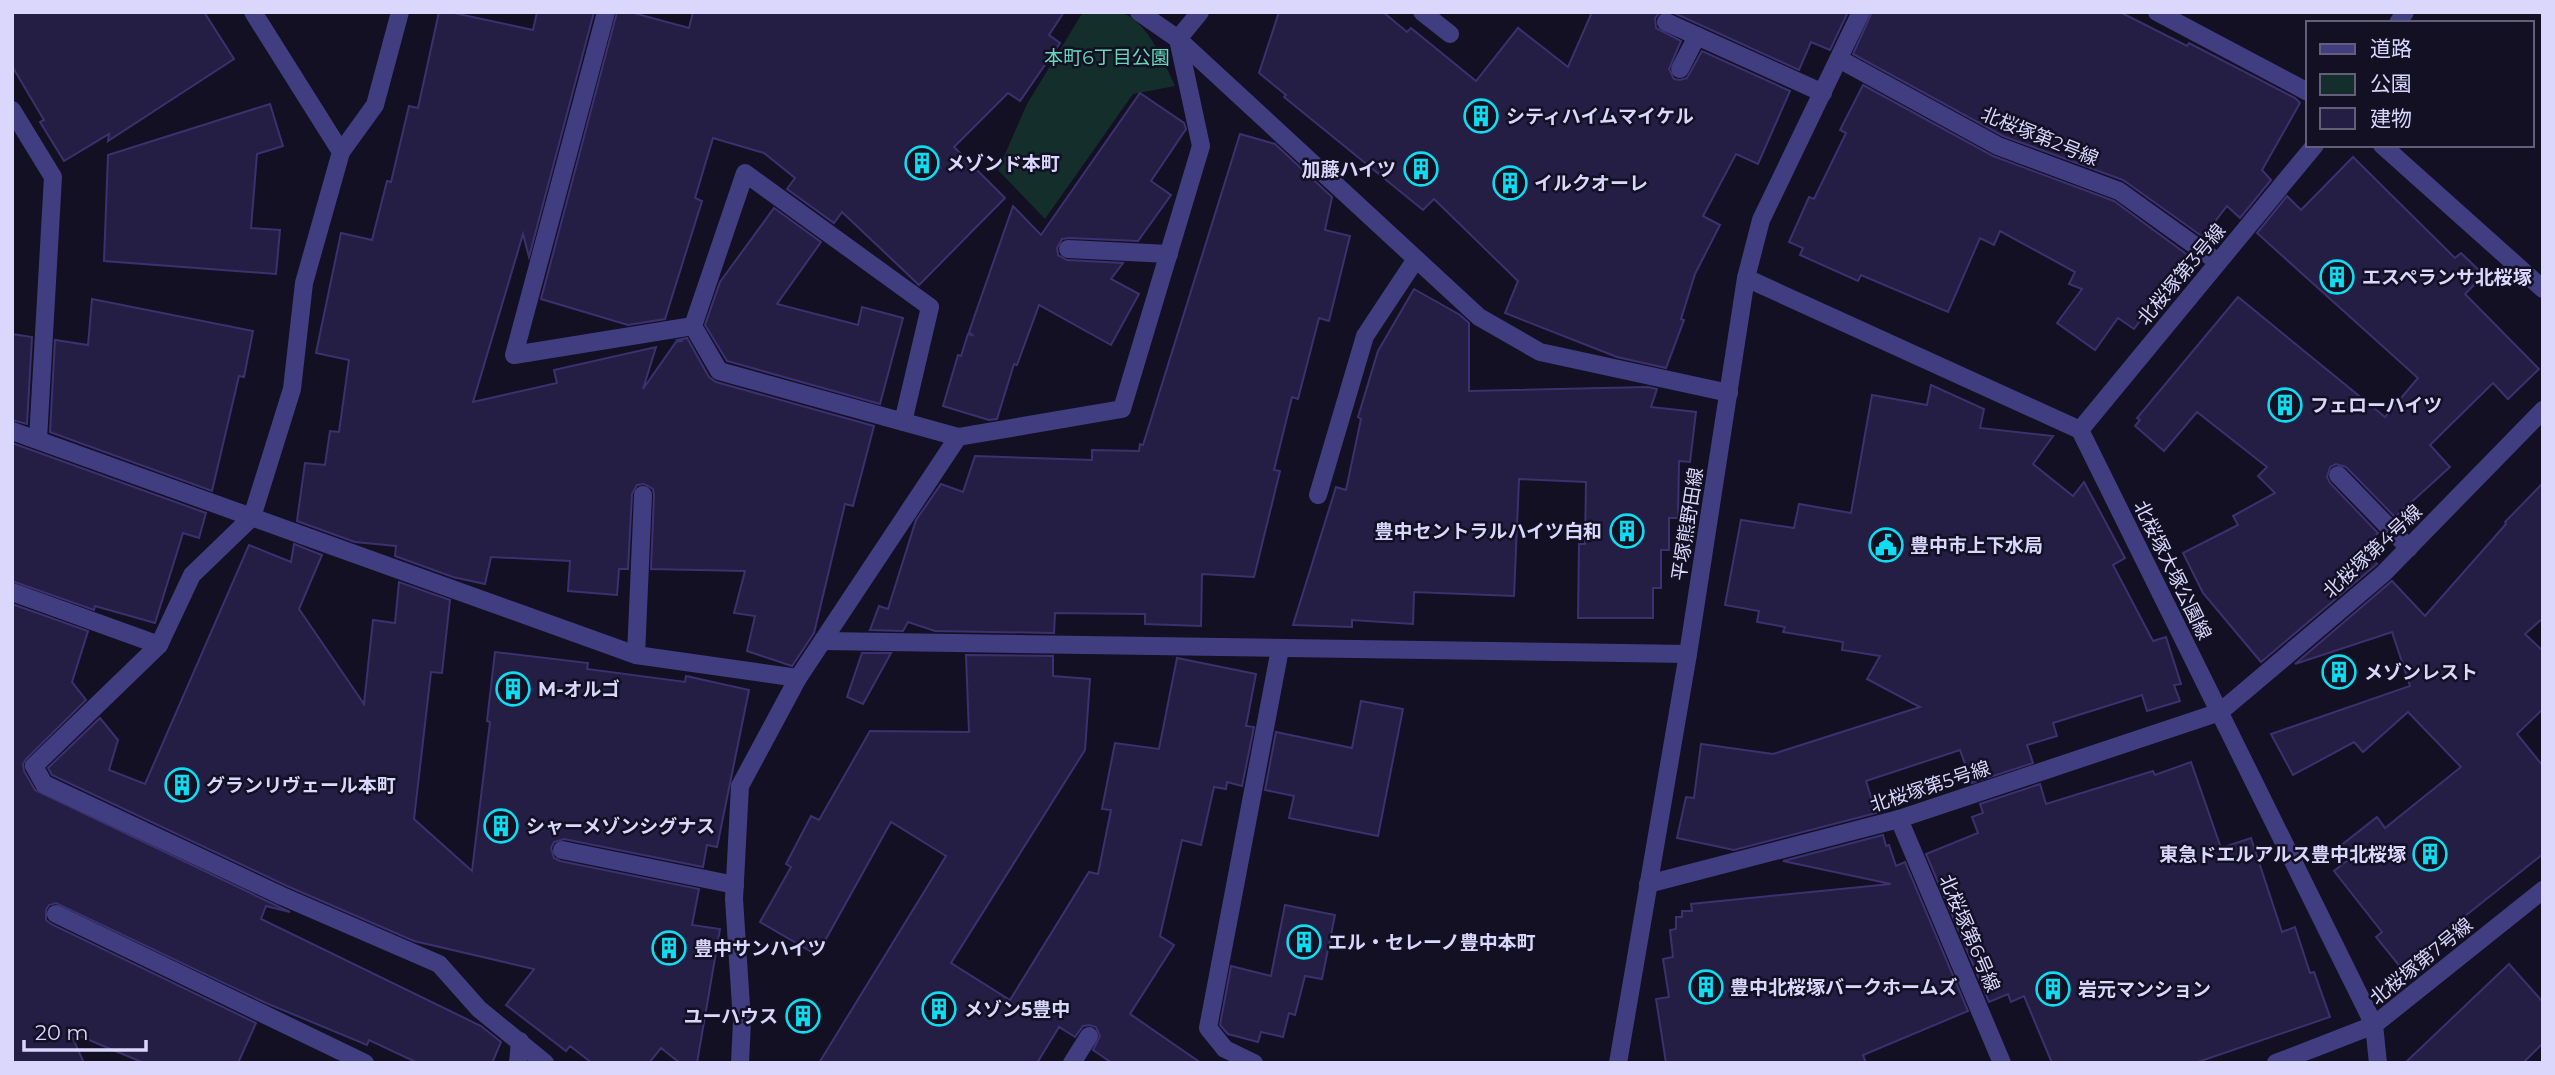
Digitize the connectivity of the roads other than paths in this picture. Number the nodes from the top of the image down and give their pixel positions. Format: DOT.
graph roads {
  1 [pos="253,12"];
  2 [pos="400,12"];
  3 [pos="606,12"];
  4 [pos="1139,12"];
  5 [pos="1200,12"];
  6 [pos="1422,12"];
  7 [pos="1861,12"];
  8 [pos="2157,12"];
  9 [pos="1666,22"];
  10 [pos="1450,34"];
  11 [pos="1697,36"];
  12 [pos="1178,39"];
  13 [pos="1839,59"];
  14 [pos="1680,69"];
  15 [pos="2306,91"];
  16 [pos="1823,93"];
  17 [pos="12,110"];
  18 [pos="2313,147"];
  19 [pos="2384,147"];
  20 [pos="341,152"];
  21 [pos="1068,250"];
  22 [pos="1169,254"];
  23 [pos="1416,259"];
  24 [pos="2218,262"];
  25 [pos="1746,278"];
  26 [pos="2543,289"];
  27 [pos="693,326"];
  28 [pos="1728,393"];
  29 [pos="2543,410"];
  30 [pos="903,422"];
  31 [pos="2080,430"];
  32 [pos="12,431"];
  33 [pos="958,437"];
  34 [pos="38,439"];
  35 [pos="2338,475"];
  36 [pos="643,495"];
  37 [pos="1318,495"];
  38 [pos="252,517"];
  39 [pos="2409,548"];
  40 [pos="12,592"];
  41 [pos="823,641"];
  42 [pos="159,645"];
  43 [pos="1280,649"];
  44 [pos="1688,654"];
  45 [pos="636,655"];
  46 [pos="798,678"];
  47 [pos="2220,712"];
  48 [pos="1899,819"];
  49 [pos="562,850"];
  50 [pos="1648,884"];
  51 [pos="735,885"];
  52 [pos="2543,890"];
  53 [pos="56,914"];
  54 [pos="2374,1024"];
  55 [pos="1088,1036"];
  56 [pos="520,1041"];
  57 [pos="365,1063"];
  58 [pos="518,1063"];
  59 [pos="545,1063"];
  60 [pos="740,1063"];
  61 [pos="1072,1063"];
  62 [pos="1254,1063"];
  63 [pos="1618,1063"];
  64 [pos="2002,1063"];
  65 [pos="2276,1063"];
  66 [pos="2378,1063"];
  1 -- 20 [label="street"];
  2 -- 20 [label="street"];
  3 -- 27 [label="street"];
  4 -- 12 [label="street"];
  5 -- 12 [label="street"];
  6 -- 10 [label="street"];
  7 -- 13 [label="street, 平塚熊野田線"];
  8 -- 15 [label="street"];
  9 -- 11 [label="street"];
  11 -- 14 [label="street"];
  11 -- 16 [label="street"];
  12 -- 22 [label="street"];
  12 -- 23 [label="street"];
  13 -- 16 [label="street, 平塚熊野田線"];
  13 -- 24 [label="street, 北桜塚第2号線"];
  16 -- 25 [label="street, 平塚熊野田線"];
  17 -- 34 [label="street"];
  18 -- 24 [label="street, 北桜塚第3号線"];
  19 -- 26 [label="street"];
  20 -- 38 [label="street"];
  21 -- 22 [label="street"];
  22 -- 33 [label="street"];
  23 -- 28 [label="street"];
  23 -- 37 [label="street"];
  24 -- 31 [label="street, 北桜塚第3号線"];
  25 -- 28 [label="street, 平塚熊野田線"];
  25 -- 31 [label="street"];
  27 -- 30 [label="street"];
  27 -- 30 [label="street"];
  28 -- 44 [label="street, 平塚熊野田線"];
  29 -- 39 [label="street, 北桜塚第4号線"];
  30 -- 33 [label="street"];
  31 -- 47 [label="street, 北桜塚大塚公園線"];
  32 -- 34 [label="street"];
  33 -- 41 [label="street"];
  34 -- 38 [label="street"];
  35 -- 39 [label="street"];
  36 -- 45 [label="street"];
  38 -- 42 [label="street"];
  38 -- 45 [label="street"];
  39 -- 47 [label="street, 北桜塚第4号線"];
  40 -- 42 [label="street"];
  41 -- 43 [label="street"];
  41 -- 46 [label="street"];
  42 -- 56 [label="street"];
  43 -- 44 [label="street"];
  43 -- 62 [label="street"];
  44 -- 50 [label="street, 平塚熊野田線"];
  45 -- 46 [label="street"];
  46 -- 51 [label="street"];
  47 -- 48 [label="street, 北桜塚第5号線"];
  47 -- 54 [label="street, 北桜塚大塚公園線"];
  48 -- 50 [label="street, 北桜塚第5号線"];
  48 -- 64 [label="street, 北桜塚第6号線"];
  49 -- 51 [label="street"];
  50 -- 63 [label="street, 平塚熊野田線"];
  51 -- 60 [label="street"];
  52 -- 54 [label="street, 北桜塚第7号線"];
  53 -- 57 [label="street"];
  54 -- 65 [label="street, 北桜塚第7号線"];
  54 -- 66 [label="street, 北桜塚大塚公園線"];
  55 -- 61 [label="street"];
  56 -- 58 [label="street"];
  56 -- 59 [label="street"];
}
